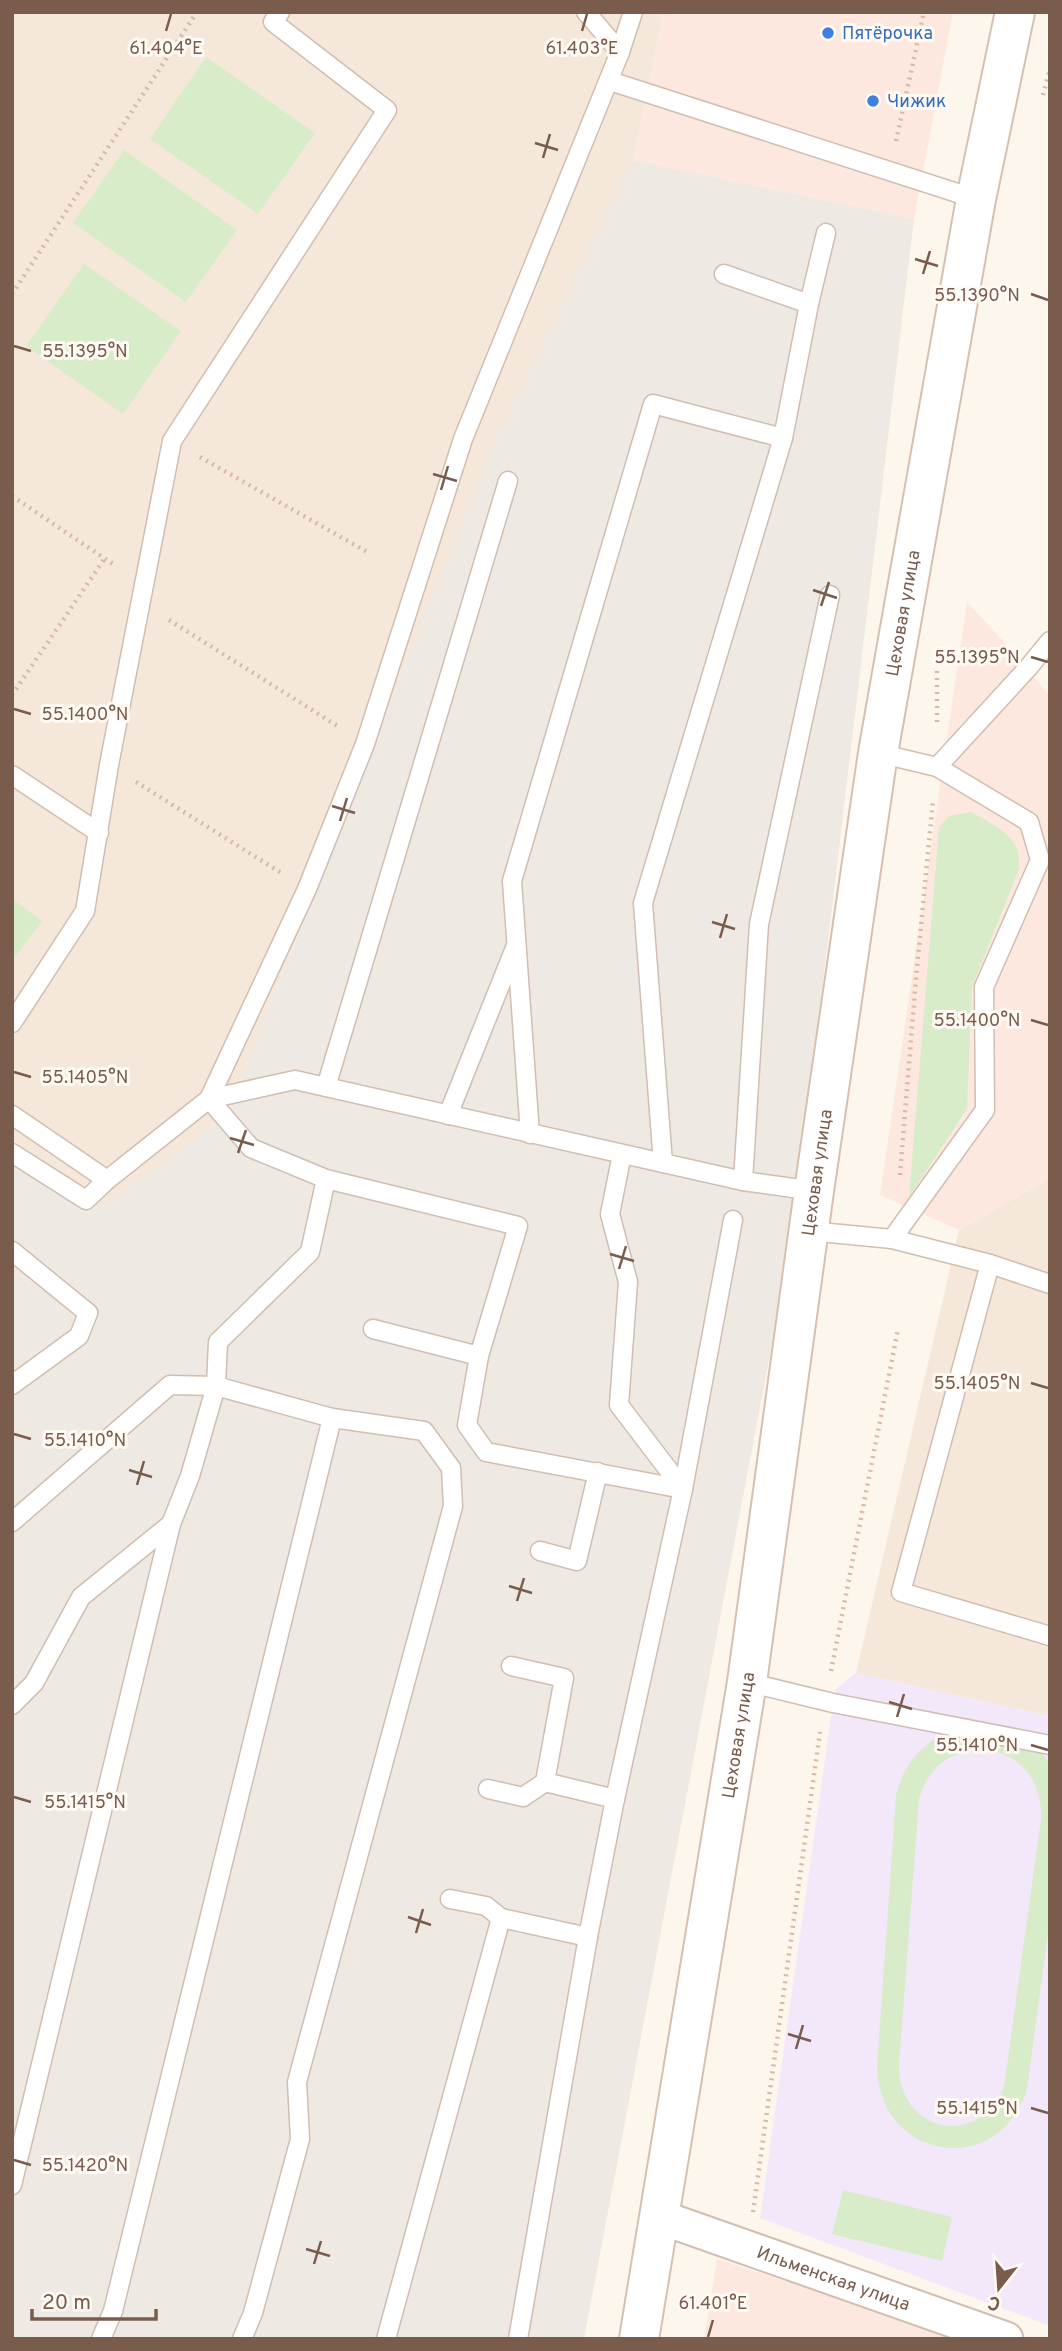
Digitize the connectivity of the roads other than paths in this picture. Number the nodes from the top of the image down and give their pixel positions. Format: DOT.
graph roads {
  1 [pos="280,12"];
  2 [pos="586,12"];
  3 [pos="633,12"];
  4 [pos="1009,20"];
  5 [pos="620,52"];
  6 [pos="610,81"];
  7 [pos="976,199"];
  8 [pos="826,233"];
  9 [pos="724,274"];
  10 [pos="810,303"];
  11 [pos="783,438"];
  12 [pos="509,481"];
  13 [pos="830,596"];
  14 [pos="1050,641"];
  15 [pos="878,753"];
  16 [pos="937,768"];
  17 [pos="12,775"];
  18 [pos="99,833"];
  19 [pos="517,944"];
  20 [pos="12,1023"];
  21 [pos="326,1087"];
  22 [pos="209,1099"];
  23 [pos="12,1115"];
  24 [pos="448,1115"];
  25 [pos="530,1134"];
  26 [pos="12,1153"];
  27 [pos="622,1154"];
  28 [pos="663,1163"];
  29 [pos="326,1180"];
  30 [pos="107,1181"];
  31 [pos="743,1181"];
  32 [pos="814,1191"];
  33 [pos="733,1220"];
  34 [pos="809,1231"];
  35 [pos="892,1238"];
  36 [pos="12,1251"];
  37 [pos="990,1264"];
  38 [pos="1050,1284"];
  39 [pos="373,1329"];
  40 [pos="479,1356"];
  41 [pos="12,1385"];
  42 [pos="216,1387"];
  43 [pos="332,1418"];
  44 [pos="598,1472"];
  45 [pos="683,1489"];
  46 [pos="12,1522"];
  47 [pos="171,1524"];
  48 [pos="540,1551"];
  49 [pos="1050,1636"];
  50 [pos="510,1666"];
  51 [pos="747,1682"];
  52 [pos="12,1705"];
  53 [pos="1050,1745"];
  54 [pos="545,1782"];
  55 [pos="488,1789"];
  56 [pos="615,1799"];
  57 [pos="450,1899"];
  58 [pos="501,1918"];
  59 [pos="588,1937"];
  60 [pos="12,2185"];
  61 [pos="660,2217"];
  62 [pos="955,2329"];
  63 [pos="101,2339"];
  64 [pos="242,2339"];
  65 [pos="386,2339"];
  66 [pos="519,2339"];
  67 [pos="639,2339"];
  68 [pos="1006,2339"];
  1 -- 18 [label="lane"];
  2 -- 5 [label="lane"];
  3 -- 5 [label="lane"];
  4 -- 7 [label="main road, Цеховая улица"];
  5 -- 6 [label="lane"];
  6 -- 7 [label="lane"];
  6 -- 22 [label="lane"];
  7 -- 15 [label="main road, Цеховая улица"];
  8 -- 10 [label="lane"];
  9 -- 10 [label="lane"];
  10 -- 11 [label="lane"];
  11 -- 19 [label="lane"];
  11 -- 28 [label="lane"];
  12 -- 21 [label="lane"];
  13 -- 31 [label="lane"];
  14 -- 16 [label="lane"];
  15 -- 16 [label="lane"];
  15 -- 32 [label="main road, Цеховая улица"];
  16 -- 35 [label="lane"];
  17 -- 18 [label="lane"];
  18 -- 20 [label="lane"];
  19 -- 24 [label="lane"];
  19 -- 25 [label="lane"];
  21 -- 22 [label="lane"];
  21 -- 24 [label="lane"];
  22 -- 29 [label="lane"];
  22 -- 30 [label="lane"];
  23 -- 30 [label="lane"];
  24 -- 25 [label="lane"];
  25 -- 27 [label="lane"];
  26 -- 30 [label="lane"];
  27 -- 28 [label="lane"];
  27 -- 45 [label="lane"];
  28 -- 31 [label="lane"];
  29 -- 40 [label="lane"];
  29 -- 42 [label="lane"];
  31 -- 32 [label="lane"];
  32 -- 34 [label="main road, Цеховая улица"];
  33 -- 45 [label="lane"];
  34 -- 35 [label="lane"];
  34 -- 51 [label="main road, Цеховая улица"];
  35 -- 37 [label="lane"];
  36 -- 41 [label="lane"];
  37 -- 38 [label="lane"];
  37 -- 49 [label="lane"];
  39 -- 40 [label="lane"];
  40 -- 44 [label="lane"];
  42 -- 43 [label="lane"];
  42 -- 46 [label="lane"];
  42 -- 47 [label="lane"];
  43 -- 63 [label="lane"];
  43 -- 64 [label="lane"];
  44 -- 45 [label="lane"];
  44 -- 48 [label="lane"];
  45 -- 56 [label="lane"];
  47 -- 52 [label="lane"];
  47 -- 60 [label="lane"];
  50 -- 54 [label="lane"];
  51 -- 53 [label="lane"];
  51 -- 61 [label="main road, Цеховая улица"];
  54 -- 55 [label="lane"];
  54 -- 56 [label="lane"];
  56 -- 59 [label="lane"];
  57 -- 58 [label="lane"];
  58 -- 59 [label="lane"];
  58 -- 65 [label="lane"];
  59 -- 66 [label="lane"];
  61 -- 62 [label="street, Ильменская улица"];
  61 -- 67 [label="main road, Цеховая улица"];
  62 -- 68 [label="street, Ильменская улица"];
}
